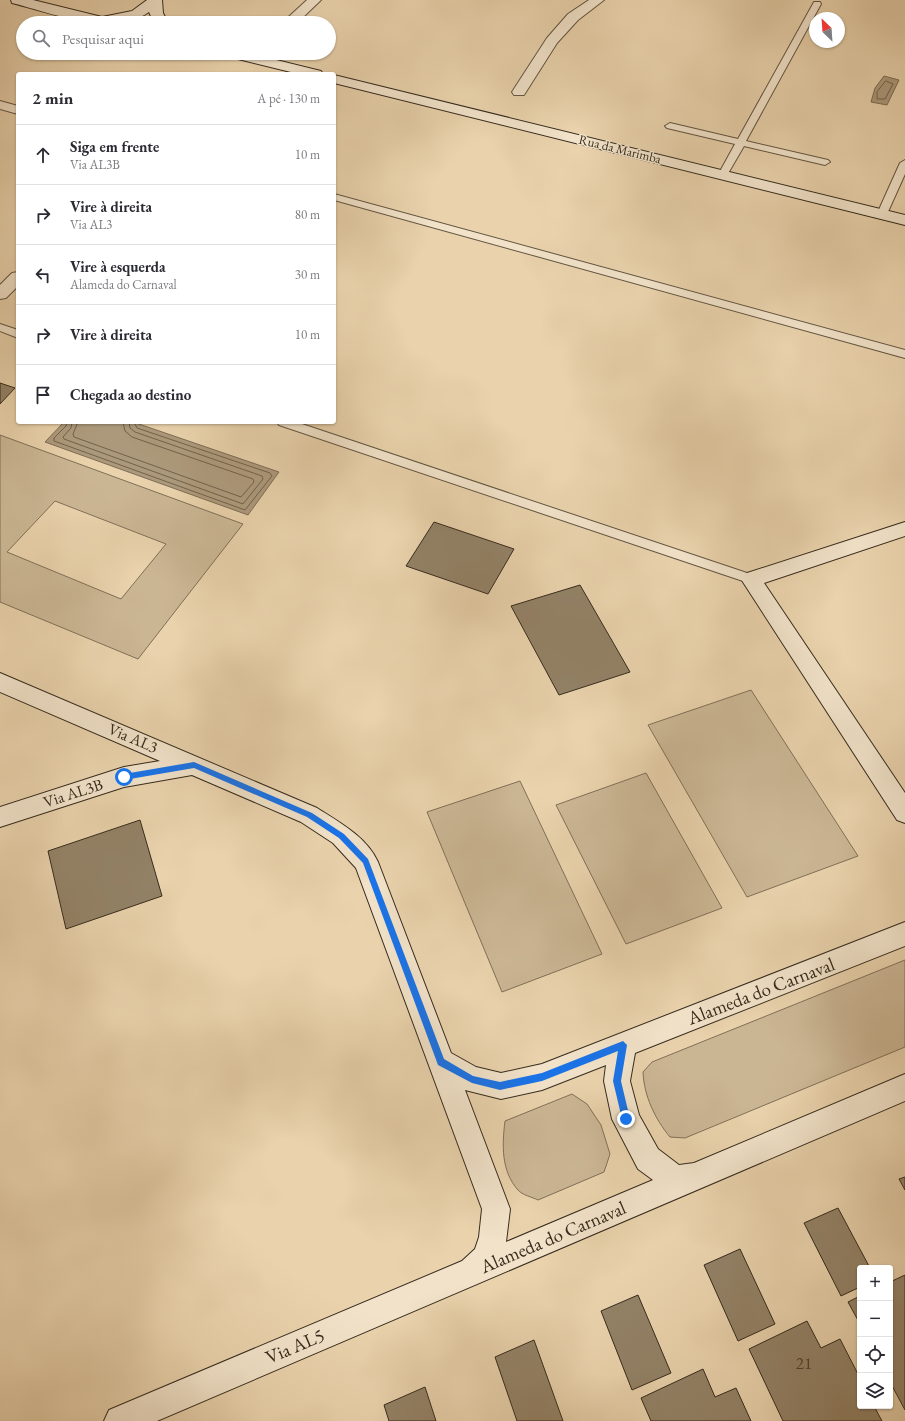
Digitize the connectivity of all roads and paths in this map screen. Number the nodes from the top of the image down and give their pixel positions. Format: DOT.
graph roads {
  1 [pos="17,0"];
  2 [pos="155,0"];
  3 [pos="315,0"];
  4 [pos="598,0"];
  5 [pos="817,4"];
  6 [pos="82,16"];
  7 [pos="131,16"];
  8 [pos="158,16"];
  9 [pos="297,16"];
  10 [pos="259,60"];
  11 [pos="308,72"];
  12 [pos="336,78"];
  13 [pos="519,92"];
  14 [pos="0,106"];
  15 [pos="16,110"];
  16 [pos="670,126"];
  17 [pos="742,143"];
  18 [pos="825,162"];
  19 [pos="905,162"];
  20 [pos="723,175"];
  21 [pos="902,180"];
  22 [pos="336,198"];
  23 [pos="882,214"];
  24 [pos="905,220"];
  25 [pos="16,279"];
  26 [pos="0,294"];
  27 [pos="0,327"];
  28 [pos="16,333"];
  29 [pos="905,354"];
  30 [pos="289,424"];
  31 [pos="905,529"];
  32 [pos="751,578"];
  33 [pos="0,682"];
  34 [pos="194,765"];
  35 [pos="905,813"];
  36 [pos="0,817"];
  37 [pos="905,934"];
  38 [pos="623,1045"];
  39 [pos="441,1062"];
  40 [pos="905,1087"];
  41 [pos="699,1174"];
  42 [pos="470,1272"];
  43 [pos="120,1421"];
  1 -- 6 [label="street"];
  2 -- 7 [label="street"];
  2 -- 8 [label="street"];
  3 -- 9 [label="street"];
  4 -- 13 [label="street"];
  5 -- 17 [label="lane"];
  10 -- 11 [label="street"];
  12 -- 20 [label="street, Rua da Marimba"];
  14 -- 15 [label="street"];
  16 -- 17 [label="lane"];
  17 -- 18 [label="lane"];
  17 -- 20 [label="lane"];
  19 -- 21 [label="lane"];
  20 -- 23 [label="street, Rua da Marimba"];
  21 -- 23 [label="lane"];
  22 -- 29 [label="lane"];
  23 -- 24 [label="street, Rua da Marimba"];
  25 -- 26 [label="street"];
  27 -- 28 [label="lane"];
  30 -- 32 [label="lane"];
  31 -- 32 [label="street"];
  32 -- 35 [label="street"];
  33 -- 34 [label="street, Via AL3"];
  34 -- 36 [label="street, Via AL3B"];
  34 -- 39 [label="street, Via AL3"];
  37 -- 38 [label="street, Alameda do Carnaval"];
  38 -- 39 [label="street, Alameda do Carnaval"];
  38 -- 41 [label="street"];
  39 -- 42 [label="street, Alameda do Carnaval"];
  40 -- 41 [label="street, Alameda do Carnaval"];
  41 -- 42 [label="street, Alameda do Carnaval"];
  42 -- 43 [label="street, Via AL5"];
}
